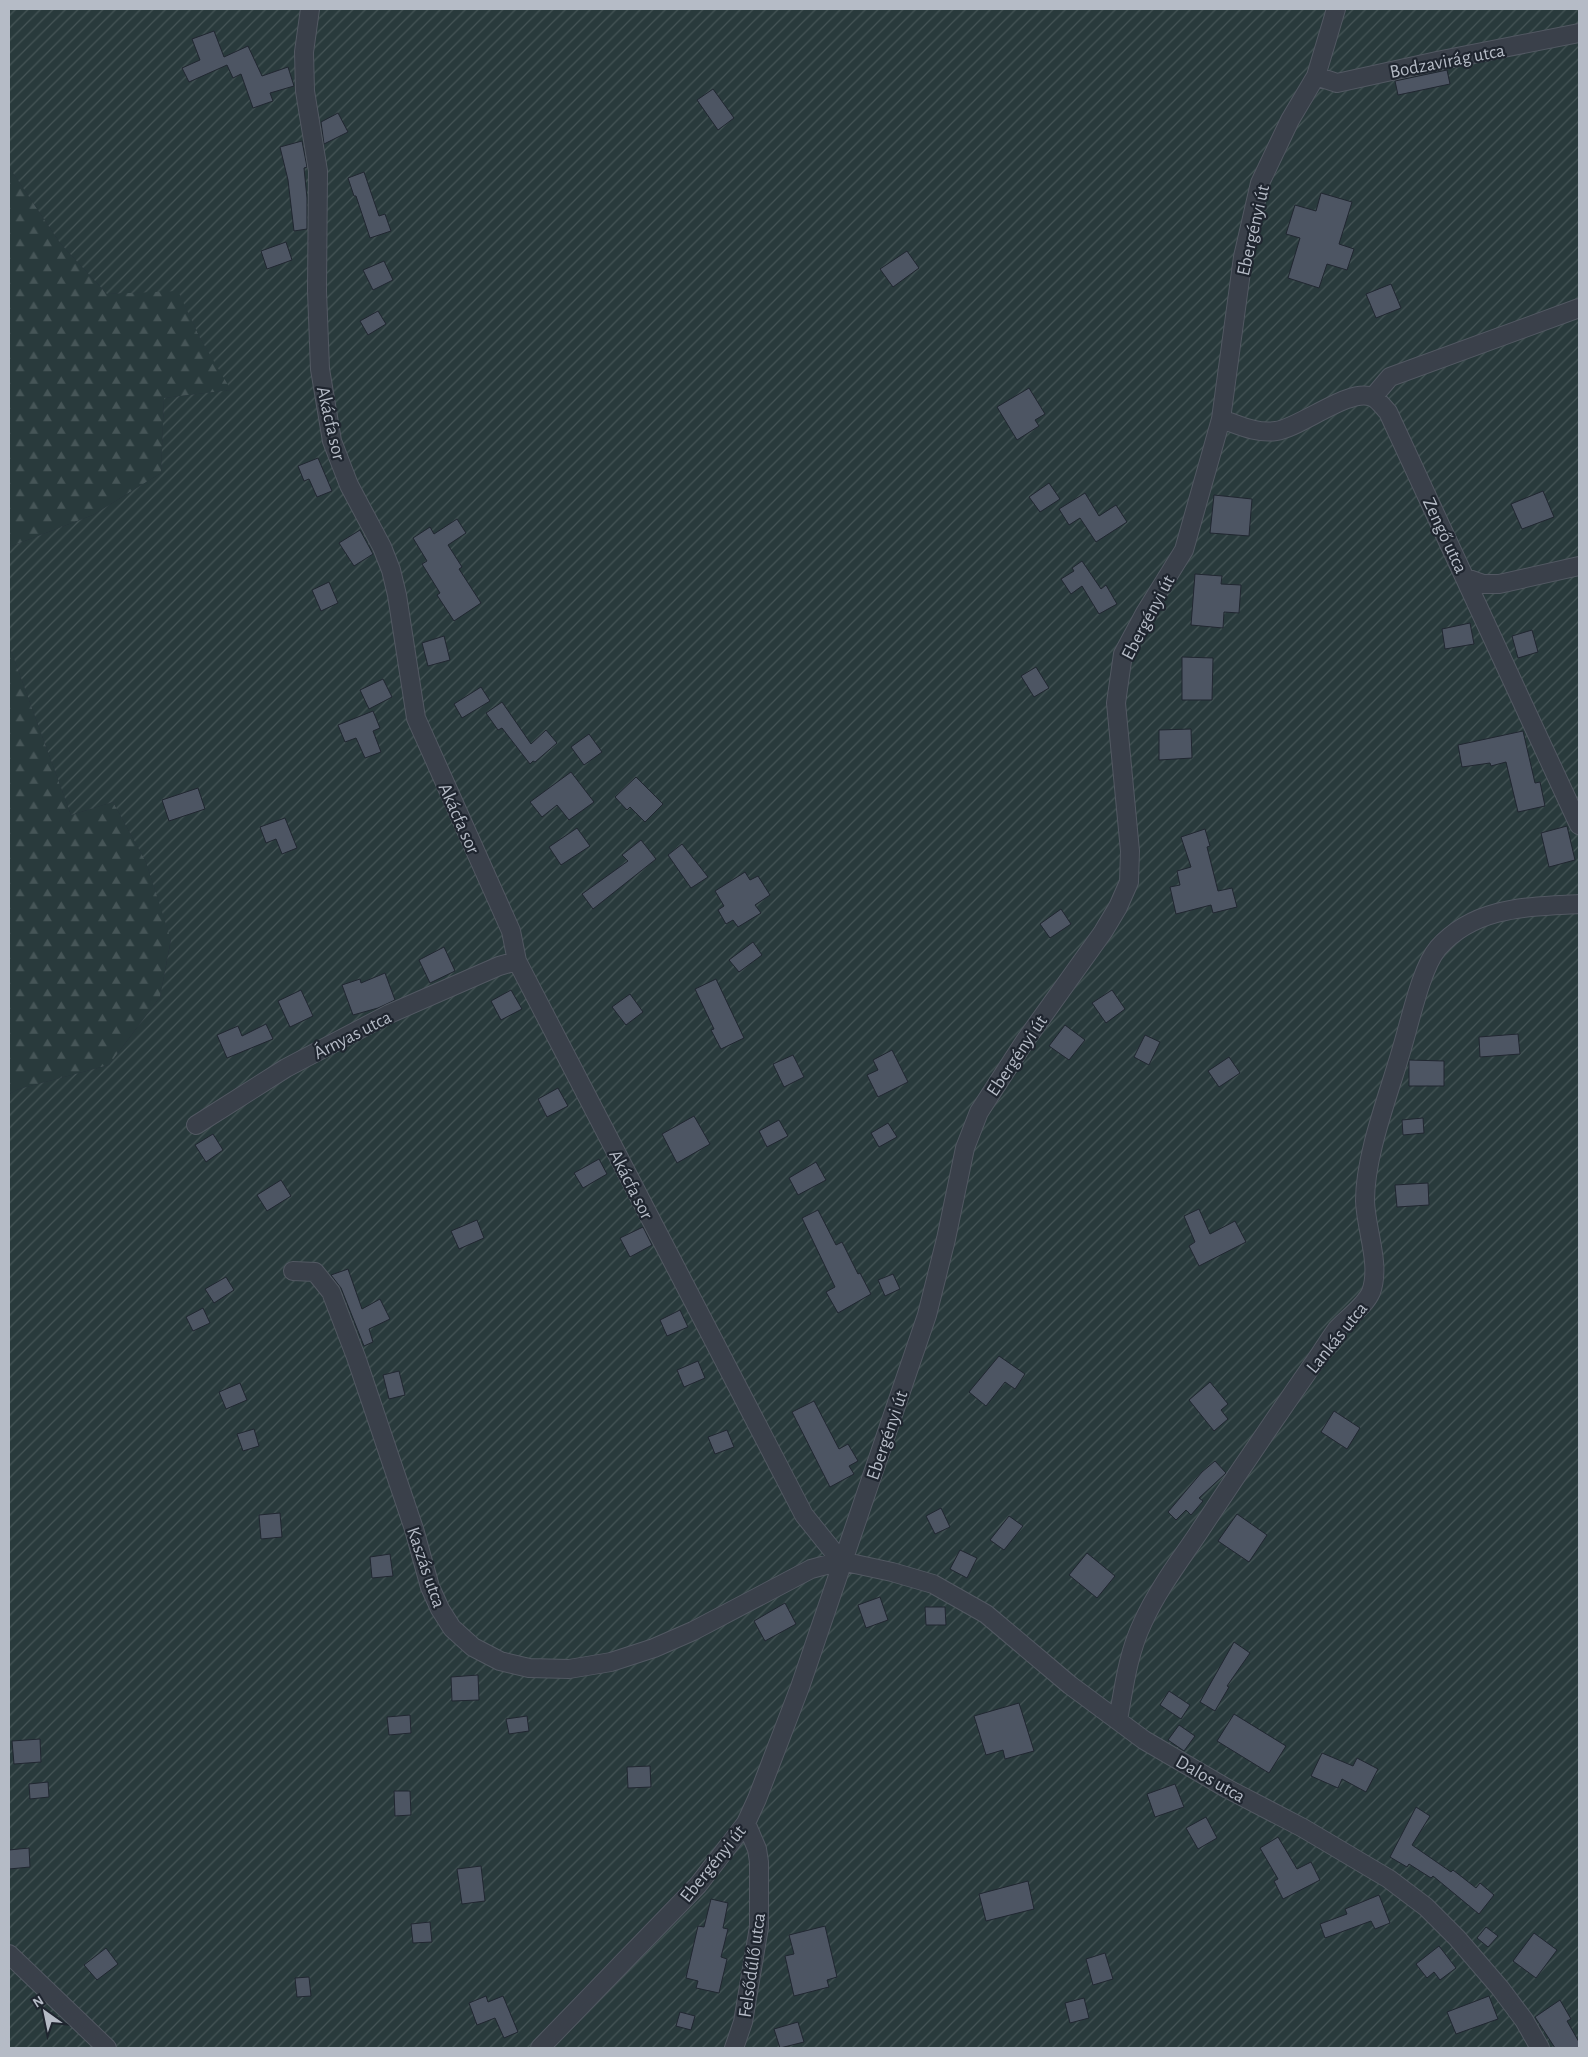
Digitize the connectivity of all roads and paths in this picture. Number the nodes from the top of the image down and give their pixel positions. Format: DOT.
graph roads {
  1 [pos="310,9"];
  2 [pos="1336,9"];
  3 [pos="1579,33"];
  4 [pos="1316,76"];
  5 [pos="1579,308"];
  6 [pos="1373,397"];
  7 [pos="1221,419"];
  8 [pos="1579,566"];
  9 [pos="1466,578"];
  10 [pos="1579,825"];
  11 [pos="1579,904"];
  12 [pos="517,961"];
  13 [pos="196,1126"];
  14 [pos="293,1271"];
  15 [pos="841,1561"];
  16 [pos="1118,1720"];
  17 [pos="746,1823"];
  18 [pos="9,1954"];
  19 [pos="107,2048"];
  20 [pos="540,2048"];
  21 [pos="734,2048"];
  22 [pos="1540,2048"];
  1 -- 12 [label="street, Akácfa sor"];
  2 -- 4 [label="street, Ebergényi út"];
  3 -- 4 [label="street, Bodzavirág utca"];
  4 -- 7 [label="street, Ebergényi út"];
  5 -- 6 [label="street"];
  6 -- 7 [label="street"];
  6 -- 9 [label="street, Zengő utca"];
  7 -- 15 [label="street, Ebergényi út"];
  8 -- 9 [label="street"];
  9 -- 10 [label="street, Zengő utca"];
  11 -- 16 [label="street, Lankás utca"];
  12 -- 13 [label="street, Árnyas utca"];
  12 -- 15 [label="street, Akácfa sor"];
  14 -- 15 [label="street, Kaszás utca"];
  15 -- 16 [label="street, Dalos utca"];
  15 -- 17 [label="street, Ebergényi út"];
  16 -- 22 [label="street, Dalos utca"];
  17 -- 20 [label="street, Ebergényi út"];
  17 -- 21 [label="street, Felsődűlő utca"];
  18 -- 19 [label="street"];
}
